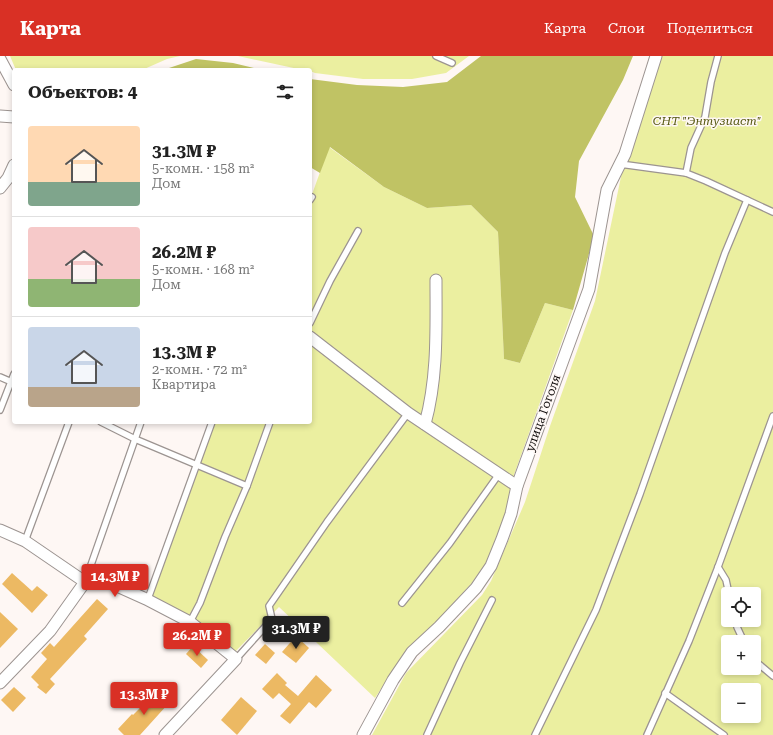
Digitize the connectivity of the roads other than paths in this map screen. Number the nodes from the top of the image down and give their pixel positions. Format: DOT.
graph roads {
  1 [pos="436,56"];
  2 [pos="656,56"];
  3 [pos="718,56"];
  4 [pos="0,59"];
  5 [pos="452,63"];
  6 [pos="12,81"];
  7 [pos="0,116"];
  8 [pos="12,117"];
  9 [pos="620,164"];
  10 [pos="12,169"];
  11 [pos="686,173"];
  12 [pos="0,188"];
  13 [pos="747,200"];
  14 [pos="773,212"];
  15 [pos="358,231"];
  16 [pos="436,280"];
  17 [pos="312,319"];
  18 [pos="312,339"];
  19 [pos="0,377"];
  20 [pos="12,382"];
  21 [pos="12,384"];
  22 [pos="0,410"];
  23 [pos="408,413"];
  24 [pos="773,416"];
  25 [pos="68,424"];
  26 [pos="105,424"];
  27 [pos="140,424"];
  28 [pos="211,424"];
  29 [pos="269,424"];
  30 [pos="425,424"];
  31 [pos="135,439"];
  32 [pos="196,464"];
  33 [pos="499,474"];
  34 [pos="247,486"];
  35 [pos="517,486"];
  36 [pos="0,530"];
  37 [pos="25,541"];
  38 [pos="718,567"];
  39 [pos="85,582"];
  40 [pos="728,587"];
  41 [pos="149,596"];
  42 [pos="492,600"];
  43 [pos="402,603"];
  44 [pos="190,622"];
  45 [pos="236,659"];
  46 [pos="761,666"];
  47 [pos="773,676"];
  48 [pos="0,683"];
  49 [pos="665,693"];
  50 [pos="165,735"];
  51 [pos="363,735"];
  52 [pos="427,735"];
  53 [pos="535,735"];
  54 [pos="647,735"];
  55 [pos="724,735"];
  1 -- 5 [label="lane"];
  2 -- 9 [label="street, улица Гоголя"];
  3 -- 11 [label="lane"];
  4 -- 6 [label="street"];
  7 -- 8 [label="street"];
  9 -- 11 [label="lane"];
  9 -- 35 [label="street, улица Гоголя"];
  10 -- 12 [label="street"];
  11 -- 13 [label="lane"];
  13 -- 14 [label="lane"];
  13 -- 53 [label="lane"];
  15 -- 17 [label="lane"];
  16 -- 30 [label="street"];
  18 -- 23 [label="street"];
  19 -- 20 [label="lane"];
  21 -- 22 [label="lane"];
  23 -- 30 [label="street"];
  23 -- 45 [label="lane"];
  24 -- 38 [label="lane"];
  25 -- 37 [label="lane"];
  26 -- 31 [label="lane"];
  27 -- 31 [label="lane"];
  28 -- 32 [label="lane"];
  29 -- 34 [label="lane"];
  30 -- 33 [label="street"];
  31 -- 32 [label="lane"];
  31 -- 39 [label="lane"];
  32 -- 34 [label="lane"];
  32 -- 41 [label="lane"];
  33 -- 35 [label="street"];
  33 -- 43 [label="lane"];
  34 -- 44 [label="lane"];
  35 -- 51 [label="street, улица Гоголя"];
  36 -- 37 [label="street"];
  37 -- 39 [label="street"];
  38 -- 40 [label="lane"];
  38 -- 49 [label="lane"];
  39 -- 44 [label="street"];
  39 -- 48 [label="street"];
  42 -- 52 [label="lane"];
  44 -- 45 [label="street"];
  45 -- 50 [label="street"];
  46 -- 47 [label="lane"];
  49 -- 54 [label="lane"];
  49 -- 55 [label="lane"];
}
